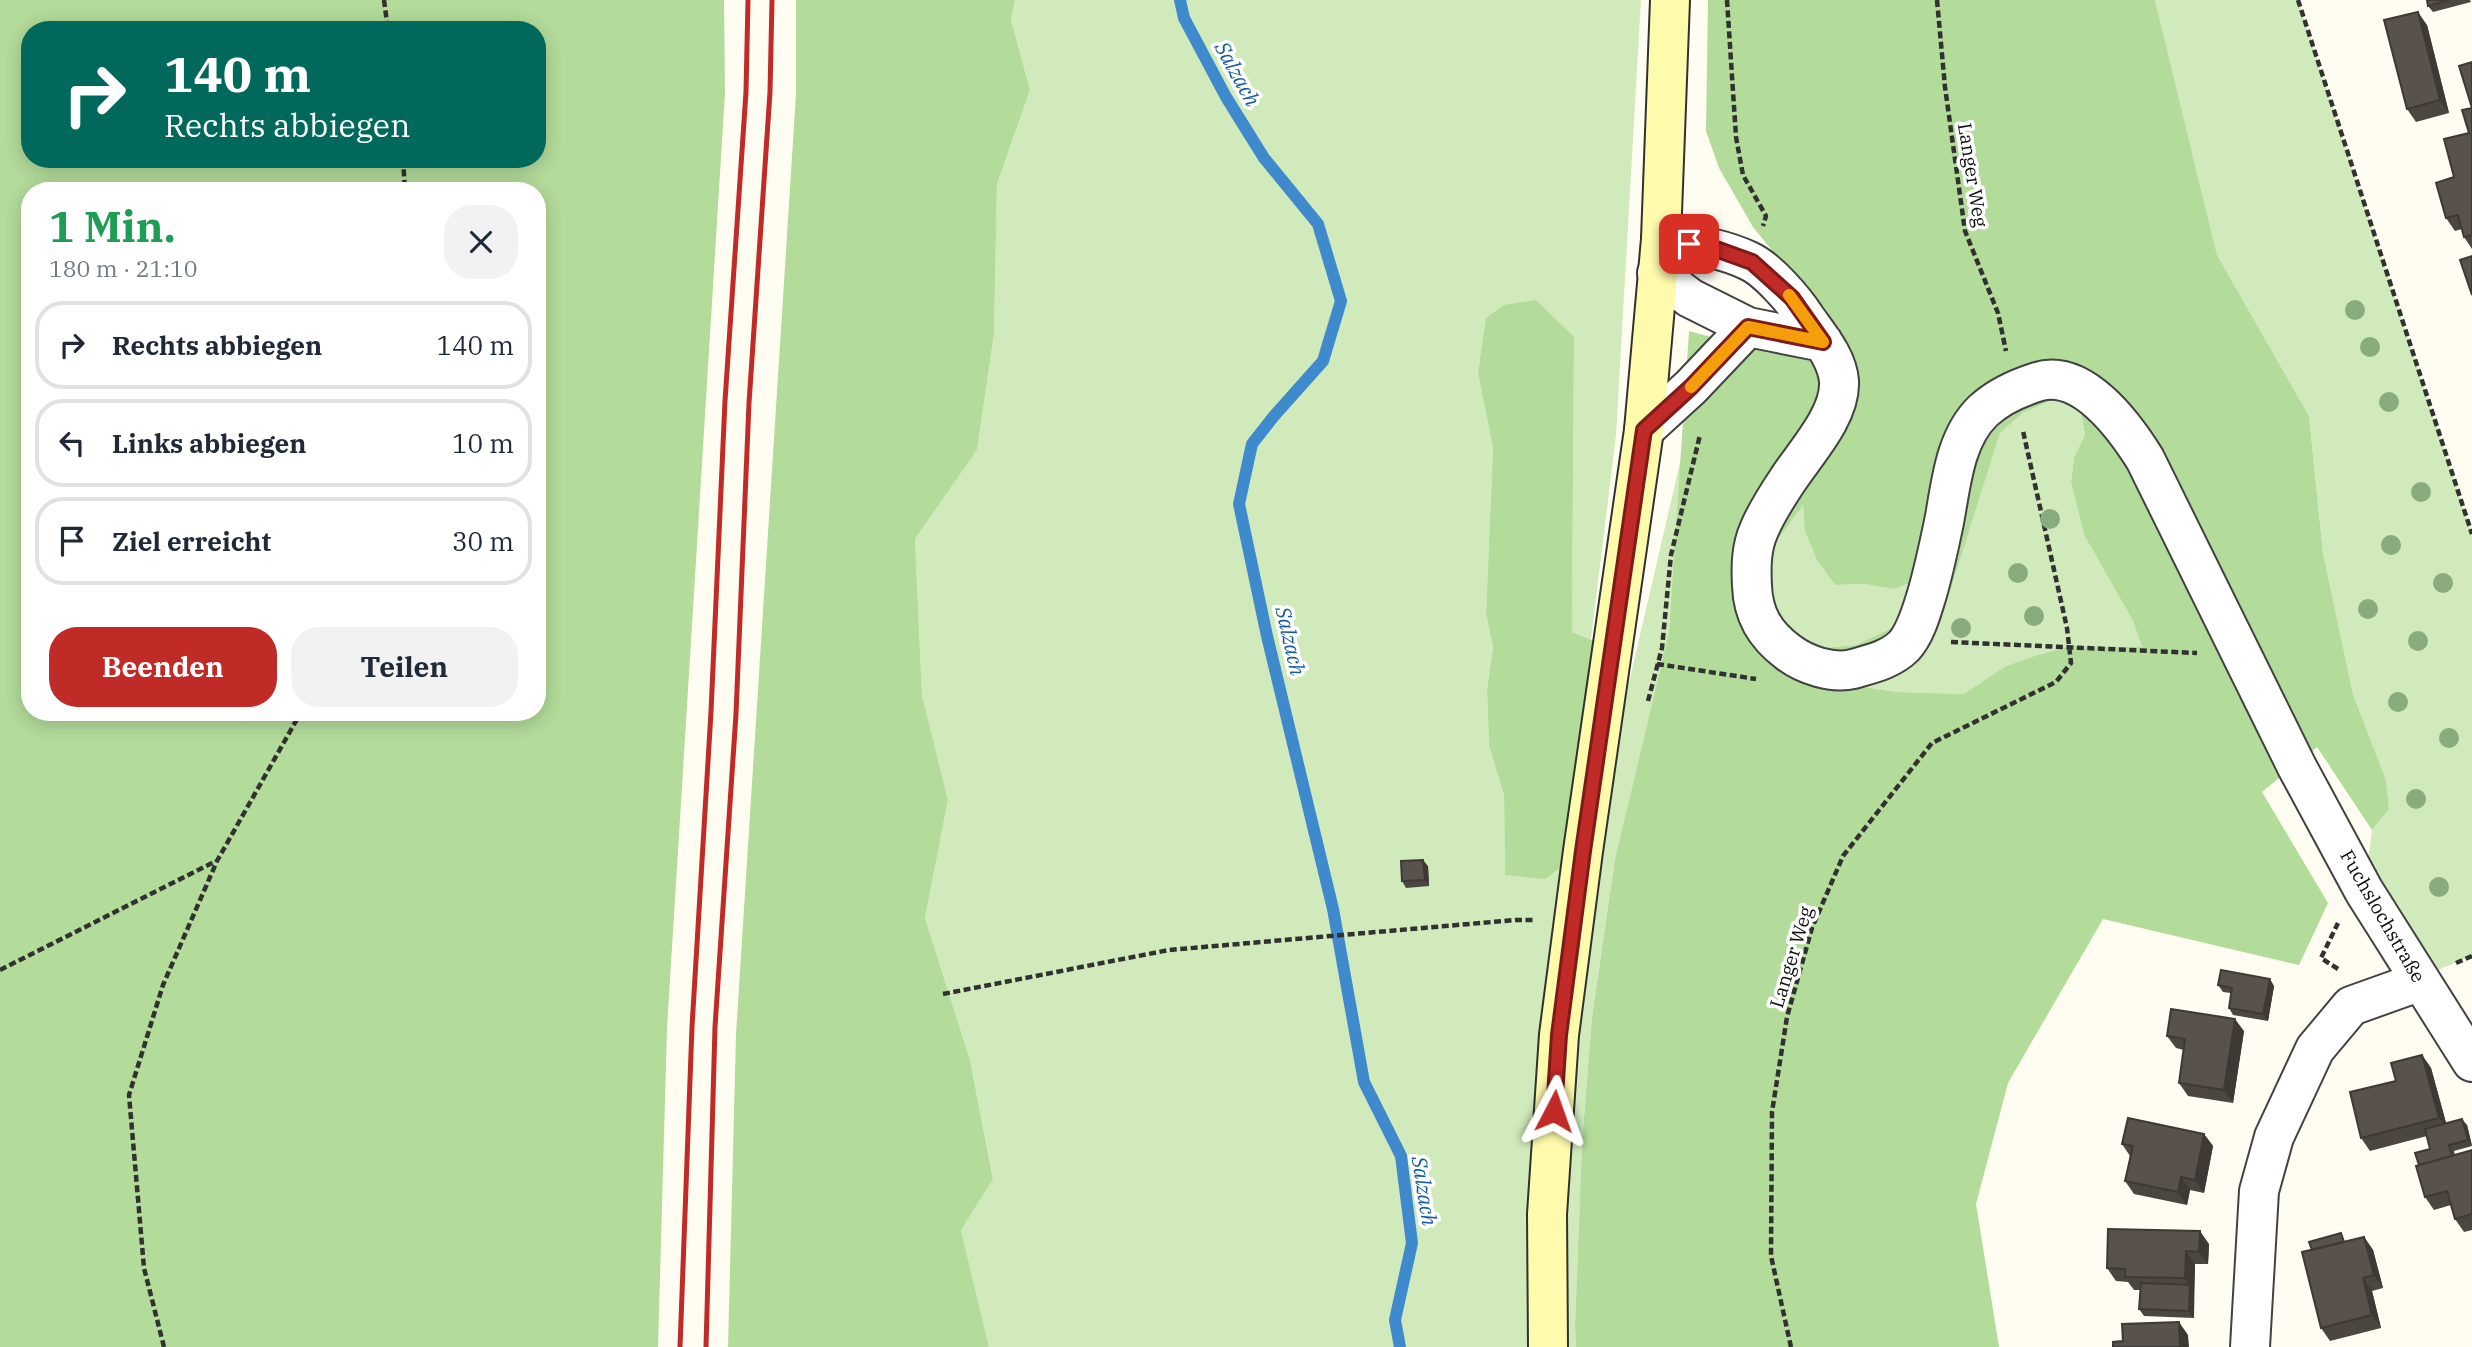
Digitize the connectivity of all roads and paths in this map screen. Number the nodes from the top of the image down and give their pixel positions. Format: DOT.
graph roads {
  1 [pos="384,0"];
  2 [pos="1670,0"];
  3 [pos="1937,0"];
  4 [pos="2298,0"];
  5 [pos="387,21"];
  6 [pos="1659,256"];
  7 [pos="1748,327"];
  8 [pos="1823,342"];
  9 [pos="2015,389"];
  10 [pos="1644,430"];
  11 [pos="2472,534"];
  12 [pos="1938,641"];
  13 [pos="2068,648"];
  14 [pos="2201,656"];
  15 [pos="1659,664"];
  16 [pos="1749,677"];
  17 [pos="296,721"];
  18 [pos="217,861"];
  19 [pos="2340,917"];
  20 [pos="1574,922"];
  21 [pos="0,970"];
  22 [pos="2421,981"];
  23 [pos="943,994"];
  24 [pos="2362,1002"];
  25 [pos="2472,1062"];
  26 [pos="164,1347"];
  27 [pos="1548,1347"];
  28 [pos="1791,1347"];
  29 [pos="2250,1347"];
  1 -- 5 [label="path"];
  2 -- 6 [label="street"];
  3 -- 9 [label="path, Langer Weg"];
  4 -- 11 [label="path"];
  6 -- 7 [label="street"];
  6 -- 8 [label="street, Fuchslochstraße"];
  6 -- 10 [label="street"];
  7 -- 8 [label="street"];
  7 -- 10 [label="street"];
  8 -- 9 [label="street, Fuchslochstraße"];
  9 -- 13 [label="path, Langer Weg"];
  9 -- 22 [label="street, Fuchslochstraße"];
  10 -- 20 [label="street"];
  12 -- 13 [label="path"];
  13 -- 14 [label="path"];
  13 -- 28 [label="path, Langer Weg"];
  15 -- 16 [label="path"];
  17 -- 18 [label="path"];
  18 -- 21 [label="path"];
  18 -- 26 [label="path"];
  19 -- 24 [label="path"];
  20 -- 23 [label="path"];
  20 -- 27 [label="street"];
  22 -- 24 [label="street"];
  22 -- 25 [label="street, Fuchslochstraße"];
  24 -- 29 [label="street"];
}
